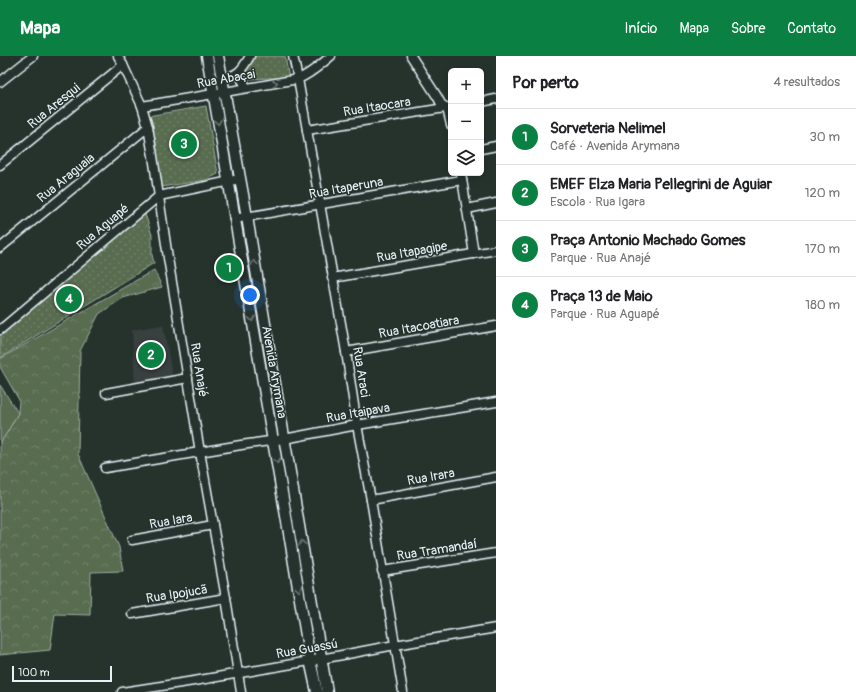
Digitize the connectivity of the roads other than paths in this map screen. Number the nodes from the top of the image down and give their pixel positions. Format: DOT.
graph roads {
  1 [pos="32,56"];
  2 [pos="118,56"];
  3 [pos="207,56"];
  4 [pos="218,56"];
  5 [pos="250,56"];
  6 [pos="293,56"];
  7 [pos="331,56"];
  8 [pos="411,56"];
  9 [pos="123,65"];
  10 [pos="240,71"];
  11 [pos="222,78"];
  12 [pos="298,79"];
  13 [pos="0,82"];
  14 [pos="247,88"];
  15 [pos="225,92"];
  16 [pos="214,94"];
  17 [pos="496,99"];
  18 [pos="484,101"];
  19 [pos="142,106"];
  20 [pos="448,108"];
  21 [pos="448,108"];
  22 [pos="148,127"];
  23 [pos="307,130"];
  24 [pos="496,146"];
  25 [pos="484,148"];
  26 [pos="0,165"];
  27 [pos="461,177"];
  28 [pos="239,179"];
  29 [pos="228,182"];
  30 [pos="158,196"];
  31 [pos="496,203"];
  32 [pos="320,204"];
  33 [pos="467,209"];
  34 [pos="247,218"];
  35 [pos="234,219"];
  36 [pos="0,248"];
  37 [pos="496,250"];
  38 [pos="474,254"];
  39 [pos="332,278"];
  40 [pos="496,326"];
  41 [pos="0,330"];
  42 [pos="346,352"];
  43 [pos="188,378"];
  44 [pos="106,393"];
  45 [pos="496,402"];
  46 [pos="356,426"];
  47 [pos="284,439"];
  48 [pos="273,440"];
  49 [pos="200,452"];
  50 [pos="105,468"];
  51 [pos="496,477"];
  52 [pos="371,500"];
  53 [pos="213,525"];
  54 [pos="132,540"];
  55 [pos="496,553"];
  56 [pos="382,571"];
  57 [pos="226,598"];
  58 [pos="132,614"];
  59 [pos="496,628"];
  60 [pos="395,645"];
  61 [pos="321,659"];
  62 [pos="310,660"];
  63 [pos="238,672"];
  64 [pos="122,692"];
  65 [pos="241,692"];
  66 [pos="317,692"];
  67 [pos="327,692"];
  68 [pos="403,692"];
  1 -- 13 [label="street"];
  2 -- 9 [label="street, Rua Anajé"];
  3 -- 16 [label="main road, Avenida Arymana"];
  4 -- 11 [label="main road, Avenida Arymana"];
  5 -- 10 [label="street"];
  6 -- 12 [label="street, Rua Araci"];
  7 -- 12 [label="street, Rua Abaçai"];
  8 -- 20 [label="street"];
  9 -- 19 [label="street, Rua Anajé"];
  9 -- 26 [label="street, Rua Aresqui"];
  10 -- 11 [label="street"];
  10 -- 14 [label="street"];
  11 -- 15 [label="main road, Avenida Arymana"];
  14 -- 12 [label="street, Rua Abaçai, one-way"];
  12 -- 23 [label="street, Rua Araci"];
  14 -- 15 [label="street, Rua Abaçai"];
  15 -- 16 [label="street, Rua Abaçai"];
  15 -- 28 [label="main road, Avenida Arymana"];
  16 -- 19 [label="street, Rua Abaçai"];
  16 -- 29 [label="main road, Avenida Arymana, one-way"];
  17 -- 18 [label="street"];
  19 -- 22 [label="street, Rua Anajé"];
  21 -- 23 [label="street, Rua Itaocara"];
  22 -- 30 [label="street, Rua Anajé"];
  22 -- 36 [label="street, Rua Araguaia"];
  23 -- 32 [label="street, Rua Araci"];
  24 -- 25 [label="street"];
  27 -- 32 [label="street, Rua Itaperuna"];
  27 -- 33 [label="street"];
  28 -- 29 [label="street, Rua Aguapé"];
  28 -- 34 [label="main road, Avenida Arymana"];
  29 -- 30 [label="street, Rua Aguapé"];
  29 -- 35 [label="main road, Avenida Arymana"];
  30 -- 41 [label="street, Rua Aguapé"];
  30 -- 43 [label="street, Rua Anajé"];
  31 -- 33 [label="street"];
  32 -- 34 [label="street, Rua Itaperuna"];
  32 -- 39 [label="street, Rua Araci"];
  33 -- 38 [label="street"];
  34 -- 35 [label="street, Rua Itaperuna"];
  47 -- 34 [label="main road, Avenida Arymana, one-way"];
  35 -- 48 [label="main road, Avenida Arymana, one-way"];
  37 -- 38 [label="street, Rua Itapagipe"];
  38 -- 39 [label="street, Rua Itapagipe"];
  39 -- 42 [label="street, Rua Araci"];
  40 -- 42 [label="street, Rua Itacoatiara"];
  42 -- 46 [label="street, Rua Araci"];
  43 -- 44 [label="street"];
  43 -- 49 [label="street, Rua Anajé"];
  45 -- 46 [label="street, Rua Itaipava"];
  46 -- 47 [label="street, Rua Itaipava"];
  46 -- 52 [label="street, Rua Araci"];
  47 -- 48 [label="street, Rua Itaipava"];
  61 -- 47 [label="main road, Avenida Arymana, one-way"];
  48 -- 49 [label="street, Rua Itaipava"];
  48 -- 62 [label="main road, Avenida Arymana, one-way"];
  49 -- 50 [label="street, Rua Itaipava"];
  49 -- 53 [label="street, Rua Anajé"];
  51 -- 52 [label="street, Rua Irara"];
  52 -- 56 [label="street, Rua Araci"];
  53 -- 54 [label="street, Rua Iara"];
  53 -- 57 [label="street, Rua Anajé"];
  55 -- 56 [label="street, Rua Tramandaí"];
  56 -- 60 [label="street, Rua Araci"];
  57 -- 58 [label="street, Rua Ipojucã"];
  57 -- 63 [label="street, Rua Anajé"];
  59 -- 60 [label="street, Rua Guassú"];
  60 -- 61 [label="street, Rua Guassú"];
  60 -- 68 [label="street, Rua Araci"];
  61 -- 62 [label="street, Rua Guassú"];
  61 -- 67 [label="main road, Avenida Arymana"];
  62 -- 63 [label="street, Rua Guassú"];
  62 -- 66 [label="main road, Avenida Arymana"];
  63 -- 64 [label="street, Rua Guassú"];
  63 -- 65 [label="street, Rua Anajé"];
}
